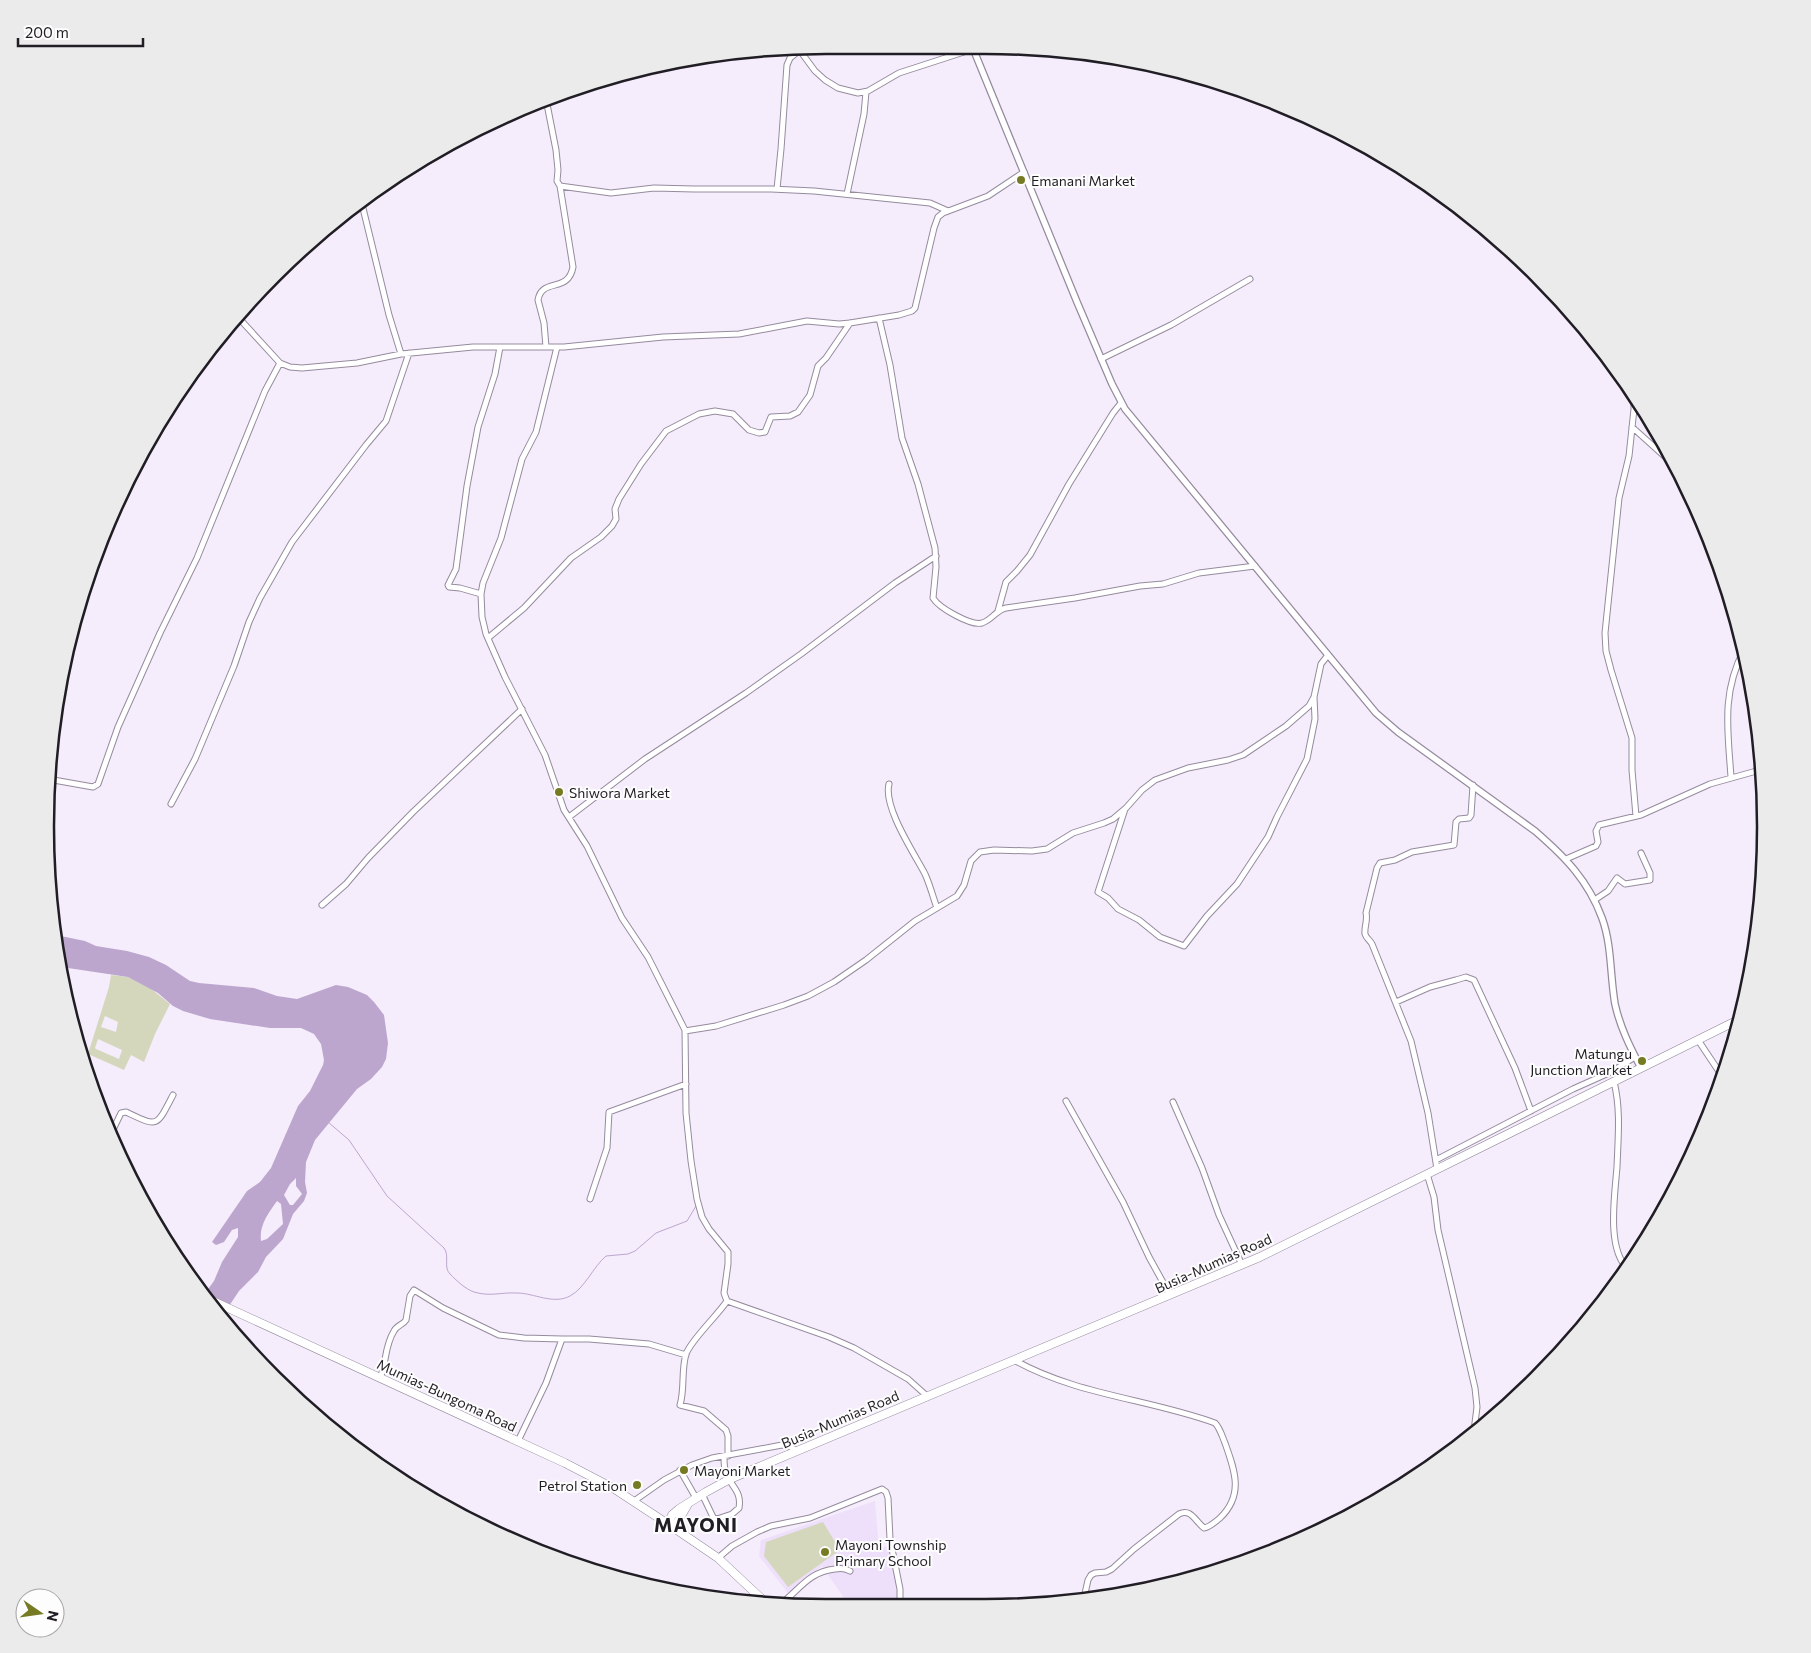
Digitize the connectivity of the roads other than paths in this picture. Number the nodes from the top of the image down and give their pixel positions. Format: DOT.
graph roads {
  1 [pos="803,54"];
  2 [pos="954,54"];
  3 [pos="975,54"];
  4 [pos="794,55"];
  5 [pos="866,92"];
  6 [pos="548,107"];
  7 [pos="1024,172"];
  8 [pos="560,186"];
  9 [pos="777,189"];
  10 [pos="847,194"];
  11 [pos="363,208"];
  12 [pos="948,210"];
  13 [pos="1250,279"];
  14 [pos="879,318"];
  15 [pos="242,322"];
  16 [pos="850,323"];
  17 [pos="500,347"];
  18 [pos="546,347"];
  19 [pos="557,347"];
  20 [pos="409,353"];
  21 [pos="401,354"];
  22 [pos="1101,359"];
  23 [pos="280,362"];
  24 [pos="1121,402"];
  25 [pos="1634,408"];
  26 [pos="1632,427"];
  27 [pos="1661,453"];
  28 [pos="936,556"];
  29 [pos="1255,566"];
  30 [pos="481,594"];
  31 [pos="998,610"];
  32 [pos="488,638"];
  33 [pos="1328,654"];
  34 [pos="1739,661"];
  35 [pos="1314,697"];
  36 [pos="522,709"];
  37 [pos="1756,771"];
  38 [pos="1731,777"];
  39 [pos="55,780"];
  40 [pos="888,784"];
  41 [pos="1473,786"];
  42 [pos="171,804"];
  43 [pos="1126,808"];
  44 [pos="1636,816"];
  45 [pos="569,817"];
  46 [pos="1642,853"];
  47 [pos="1566,859"];
  48 [pos="1596,899"];
  49 [pos="322,904"];
  50 [pos="937,908"];
  51 [pos="1396,1002"];
  52 [pos="1732,1023"];
  53 [pos="685,1032"];
  54 [pos="1698,1040"];
  55 [pos="1635,1057"];
  56 [pos="1641,1068"];
  57 [pos="1718,1070"];
  58 [pos="1614,1082"];
  59 [pos="686,1084"];
  60 [pos="1573,1089"];
  61 [pos="173,1095"];
  62 [pos="1578,1099"];
  63 [pos="1066,1101"];
  64 [pos="1173,1102"];
  65 [pos="1531,1110"];
  66 [pos="115,1126"];
  67 [pos="1436,1160"];
  68 [pos="1437,1169"];
  69 [pos="1427,1174"];
  70 [pos="590,1199"];
  71 [pos="1623,1262"];
  72 [pos="1242,1265"];
  73 [pos="1170,1295"];
  74 [pos="727,1301"];
  75 [pos="218,1303"];
  76 [pos="562,1339"];
  77 [pos="686,1355"];
  78 [pos="1014,1360"];
  79 [pos="380,1378"];
  80 [pos="927,1396"];
  81 [pos="1475,1423"];
  82 [pos="518,1441"];
  83 [pos="797,1451"];
  84 [pos="726,1456"];
  85 [pos="680,1470"];
  86 [pos="730,1479"];
  87 [pos="699,1496"];
  88 [pos="634,1501"];
  89 [pos="688,1504"];
  90 [pos="675,1512"];
  91 [pos="653,1513"];
  92 [pos="671,1526"];
  93 [pos="718,1558"];
  94 [pos="850,1571"];
  95 [pos="1085,1593"];
  96 [pos="759,1596"];
  97 [pos="788,1598"];
  98 [pos="900,1599"];
  1 -- 5 [label="street"];
  2 -- 5 [label="street"];
  3 -- 7 [label="street"];
  4 -- 9 [label="street"];
  5 -- 10 [label="street"];
  6 -- 8 [label="street"];
  7 -- 12 [label="street"];
  7 -- 22 [label="street"];
  8 -- 9 [label="street"];
  8 -- 18 [label="street"];
  9 -- 10 [label="street"];
  10 -- 12 [label="street"];
  11 -- 21 [label="street"];
  12 -- 14 [label="street"];
  13 -- 22 [label="street"];
  14 -- 16 [label="street"];
  14 -- 28 [label="street"];
  15 -- 23 [label="street"];
  16 -- 19 [label="street"];
  16 -- 32 [label="street"];
  17 -- 18 [label="street"];
  17 -- 20 [label="street"];
  17 -- 30 [label="street"];
  18 -- 19 [label="street"];
  19 -- 30 [label="street"];
  20 -- 21 [label="street"];
  20 -- 42 [label="street"];
  21 -- 23 [label="street"];
  22 -- 24 [label="street"];
  23 -- 39 [label="street"];
  24 -- 29 [label="street"];
  24 -- 31 [label="street"];
  25 -- 26 [label="street"];
  26 -- 27 [label="street"];
  26 -- 44 [label="street"];
  28 -- 31 [label="street"];
  28 -- 45 [label="street"];
  29 -- 31 [label="street"];
  29 -- 33 [label="street"];
  30 -- 32 [label="street"];
  32 -- 36 [label="street"];
  33 -- 35 [label="street"];
  33 -- 41 [label="street"];
  34 -- 38 [label="street"];
  35 -- 43 [label="street"];
  35 -- 43 [label="street"];
  36 -- 45 [label="street"];
  36 -- 49 [label="street"];
  37 -- 38 [label="street"];
  38 -- 44 [label="street"];
  40 -- 50 [label="street"];
  41 -- 47 [label="street"];
  41 -- 51 [label="street"];
  43 -- 50 [label="street"];
  44 -- 47 [label="street"];
  45 -- 53 [label="street"];
  46 -- 48 [label="street"];
  47 -- 55 [label="street"];
  50 -- 53 [label="street"];
  51 -- 65 [label="street"];
  51 -- 67 [label="street"];
  52 -- 54 [label="main road, Busia-Mumias Road"];
  53 -- 59 [label="street"];
  54 -- 56 [label="main road, Busia-Mumias Road"];
  54 -- 57 [label="street"];
  55 -- 56 [label="street"];
  55 -- 60 [label="street"];
  56 -- 58 [label="main road, Busia-Mumias Road"];
  58 -- 62 [label="main road, Busia-Mumias Road"];
  58 -- 71 [label="street"];
  59 -- 70 [label="street"];
  59 -- 74 [label="street"];
  60 -- 62 [label="street"];
  60 -- 65 [label="street"];
  61 -- 66 [label="street"];
  62 -- 68 [label="main road, Busia-Mumias Road"];
  63 -- 73 [label="street"];
  64 -- 72 [label="street"];
  65 -- 67 [label="street"];
  67 -- 68 [label="street"];
  68 -- 69 [label="main road, Busia-Mumias Road"];
  69 -- 72 [label="main road, Busia-Mumias Road"];
  69 -- 81 [label="street"];
  72 -- 73 [label="main road, Busia-Mumias Road"];
  73 -- 78 [label="main road, Busia-Mumias Road"];
  74 -- 77 [label="street"];
  74 -- 80 [label="street"];
  75 -- 79 [label="main road, Mumias-Bungoma Road"];
  76 -- 77 [label="street"];
  76 -- 79 [label="street"];
  76 -- 82 [label="street"];
  77 -- 84 [label="street"];
  78 -- 80 [label="main road, Busia-Mumias Road"];
  78 -- 95 [label="street"];
  79 -- 82 [label="main road, Mumias-Bungoma Road"];
  80 -- 83 [label="main road, Busia-Mumias Road"];
  82 -- 88 [label="main road, Mumias-Bungoma Road"];
  83 -- 84 [label="street"];
  83 -- 86 [label="main road, Busia-Mumias Road"];
  84 -- 85 [label="street"];
  84 -- 86 [label="street"];
  85 -- 87 [label="street"];
  85 -- 88 [label="street"];
  86 -- 87 [label="main road, Busia-Mumias Road"];
  86 -- 87 [label="street"];
  87 -- 89 [label="main road, Busia-Mumias Road"];
  88 -- 91 [label="main road, Mumias-Bungoma Road"];
  89 -- 90 [label="main road, Busia-Mumias Road"];
  89 -- 92 [label="main road, Busia-Mumias Road"];
  90 -- 91 [label="main road, Busia-Mumias Road"];
  90 -- 92 [label="main road, Busia-Mumias Road"];
  91 -- 92 [label="main road, Mumias-Bungoma Road"];
  92 -- 93 [label="main road, Mumias-Bungoma Road"];
  93 -- 96 [label="main road, Mumias-Bungoma Road"];
  93 -- 98 [label="street"];
  94 -- 97 [label="street"];
}
